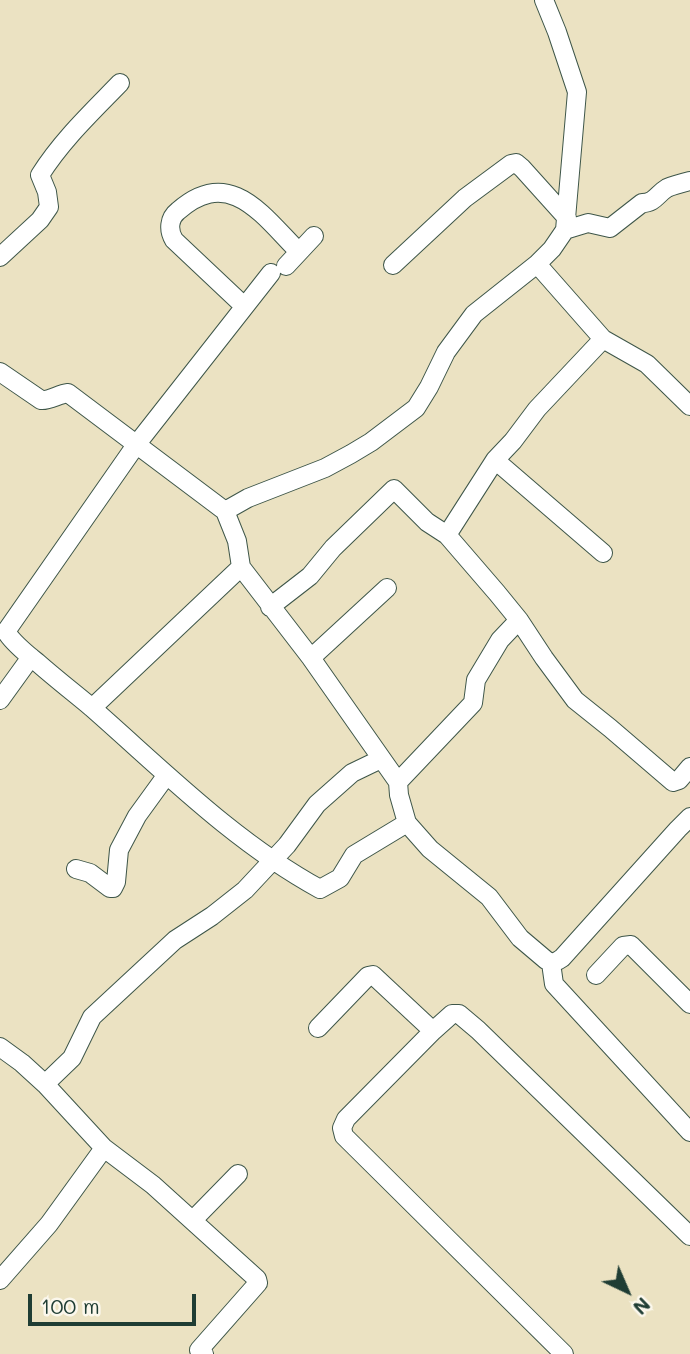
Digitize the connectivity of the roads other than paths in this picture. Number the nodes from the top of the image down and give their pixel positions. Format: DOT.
graph roads {
  1 [pos="544,0"];
  2 [pos="120,83"];
  3 [pos="690,181"];
  4 [pos="566,224"];
  5 [pos="314,236"];
  6 [pos="299,251"];
  7 [pos="0,257"];
  8 [pos="537,264"];
  9 [pos="393,265"];
  10 [pos="244,306"];
  11 [pos="603,340"];
  12 [pos="0,372"];
  13 [pos="690,405"];
  14 [pos="136,445"];
  15 [pos="495,460"];
  16 [pos="225,511"];
  17 [pos="447,535"];
  18 [pos="603,553"];
  19 [pos="242,567"];
  20 [pos="387,588"];
  21 [pos="270,607"];
  22 [pos="519,620"];
  23 [pos="31,657"];
  24 [pos="311,658"];
  25 [pos="0,699"];
  26 [pos="92,708"];
  27 [pos="381,759"];
  28 [pos="690,767"];
  29 [pos="166,776"];
  30 [pos="398,782"];
  31 [pos="690,817"];
  32 [pos="407,823"];
  33 [pos="272,860"];
  34 [pos="76,869"];
  35 [pos="551,963"];
  36 [pos="596,975"];
  37 [pos="690,1004"];
  38 [pos="318,1028"];
  39 [pos="433,1031"];
  40 [pos="0,1047"];
  41 [pos="45,1084"];
  42 [pos="690,1132"];
  43 [pos="104,1147"];
  44 [pos="238,1174"];
  45 [pos="193,1220"];
  46 [pos="690,1236"];
  47 [pos="0,1280"];
  48 [pos="199,1353"];
  49 [pos="564,1354"];
  1 -- 4 [label="street"];
  2 -- 7 [label="street"];
  3 -- 4 [label="street"];
  4 -- 8 [label="street"];
  4 -- 9 [label="street"];
  5 -- 6 [label="street"];
  6 -- 10 [label="street"];
  6 -- 10 [label="street"];
  8 -- 11 [label="street"];
  8 -- 16 [label="street"];
  10 -- 14 [label="street"];
  11 -- 13 [label="street"];
  11 -- 15 [label="street"];
  12 -- 14 [label="street"];
  14 -- 16 [label="street"];
  14 -- 23 [label="street"];
  15 -- 17 [label="street"];
  15 -- 18 [label="street"];
  16 -- 19 [label="street"];
  17 -- 21 [label="street"];
  17 -- 22 [label="street"];
  19 -- 21 [label="street"];
  19 -- 26 [label="street"];
  20 -- 24 [label="street"];
  21 -- 24 [label="street"];
  22 -- 28 [label="street"];
  22 -- 30 [label="street"];
  23 -- 25 [label="street"];
  23 -- 26 [label="street"];
  24 -- 27 [label="street"];
  26 -- 29 [label="street"];
  27 -- 30 [label="street"];
  27 -- 33 [label="street"];
  29 -- 33 [label="street"];
  29 -- 34 [label="street"];
  30 -- 32 [label="street"];
  31 -- 35 [label="street"];
  32 -- 33 [label="street"];
  32 -- 35 [label="street"];
  33 -- 41 [label="street"];
  35 -- 42 [label="street"];
  36 -- 37 [label="street"];
  38 -- 39 [label="street"];
  39 -- 46 [label="street"];
  39 -- 49 [label="street"];
  40 -- 41 [label="street"];
  41 -- 43 [label="street"];
  43 -- 45 [label="street"];
  43 -- 47 [label="street"];
  44 -- 45 [label="street"];
  45 -- 48 [label="street"];
}
